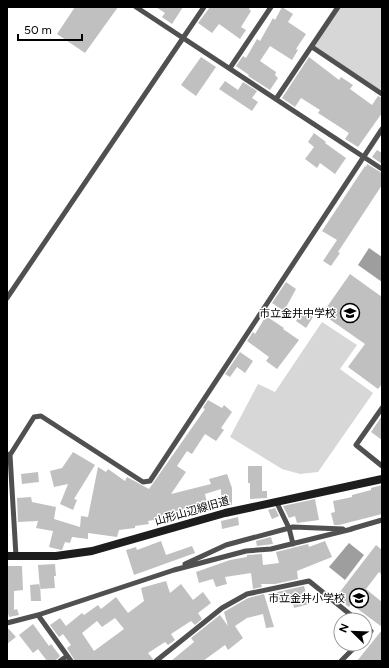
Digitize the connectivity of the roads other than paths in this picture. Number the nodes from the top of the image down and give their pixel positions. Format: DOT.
graph roads {
  1 [pos="204,7"];
  2 [pos="271,7"];
  3 [pos="338,7"];
  4 [pos="138,8"];
  5 [pos="183,38"];
  6 [pos="312,47"];
  7 [pos="230,68"];
  8 [pos="382,94"];
  9 [pos="276,99"];
  10 [pos="382,129"];
  11 [pos="364,157"];
  12 [pos="382,169"];
  13 [pos="7,298"];
  14 [pos="382,408"];
  15 [pos="8,454"];
  16 [pos="382,466"];
  17 [pos="382,479"];
  18 [pos="276,501"];
  19 [pos="382,520"];
  20 [pos="289,528"];
  21 [pos="352,529"];
  22 [pos="293,544"];
  23 [pos="7,556"];
  24 [pos="16,556"];
  25 [pos="174,570"];
  26 [pos="346,612"];
  27 [pos="38,615"];
  28 [pos="7,623"];
  29 [pos="350,652"];
  30 [pos="67,656"];
  31 [pos="60,661"];
  32 [pos="71,661"];
  33 [pos="156,661"];
  34 [pos="341,661"];
  1 -- 5 [label="lane"];
  2 -- 7 [label="lane"];
  3 -- 6 [label="lane"];
  4 -- 5 [label="lane"];
  5 -- 7 [label="lane"];
  5 -- 13 [label="lane"];
  6 -- 8 [label="lane"];
  6 -- 9 [label="lane"];
  7 -- 9 [label="lane"];
  9 -- 11 [label="lane"];
  10 -- 11 [label="lane"];
  11 -- 12 [label="lane"];
  11 -- 15 [label="lane"];
  14 -- 16 [label="lane"];
  15 -- 24 [label="lane"];
  17 -- 18 [label="street, 山形山辺線旧道"];
  18 -- 20 [label="lane"];
  18 -- 24 [label="street, 山形山辺線旧道"];
  19 -- 21 [label="lane"];
  20 -- 21 [label="lane"];
  20 -- 22 [label="lane"];
  20 -- 25 [label="lane"];
  21 -- 22 [label="lane"];
  22 -- 25 [label="lane"];
  23 -- 24 [label="street, 山形山辺線旧道"];
  25 -- 27 [label="lane"];
  26 -- 33 [label="lane"];
  27 -- 28 [label="lane"];
  27 -- 30 [label="lane"];
  29 -- 34 [label="lane"];
  30 -- 31 [label="lane"];
  30 -- 32 [label="lane"];
}
